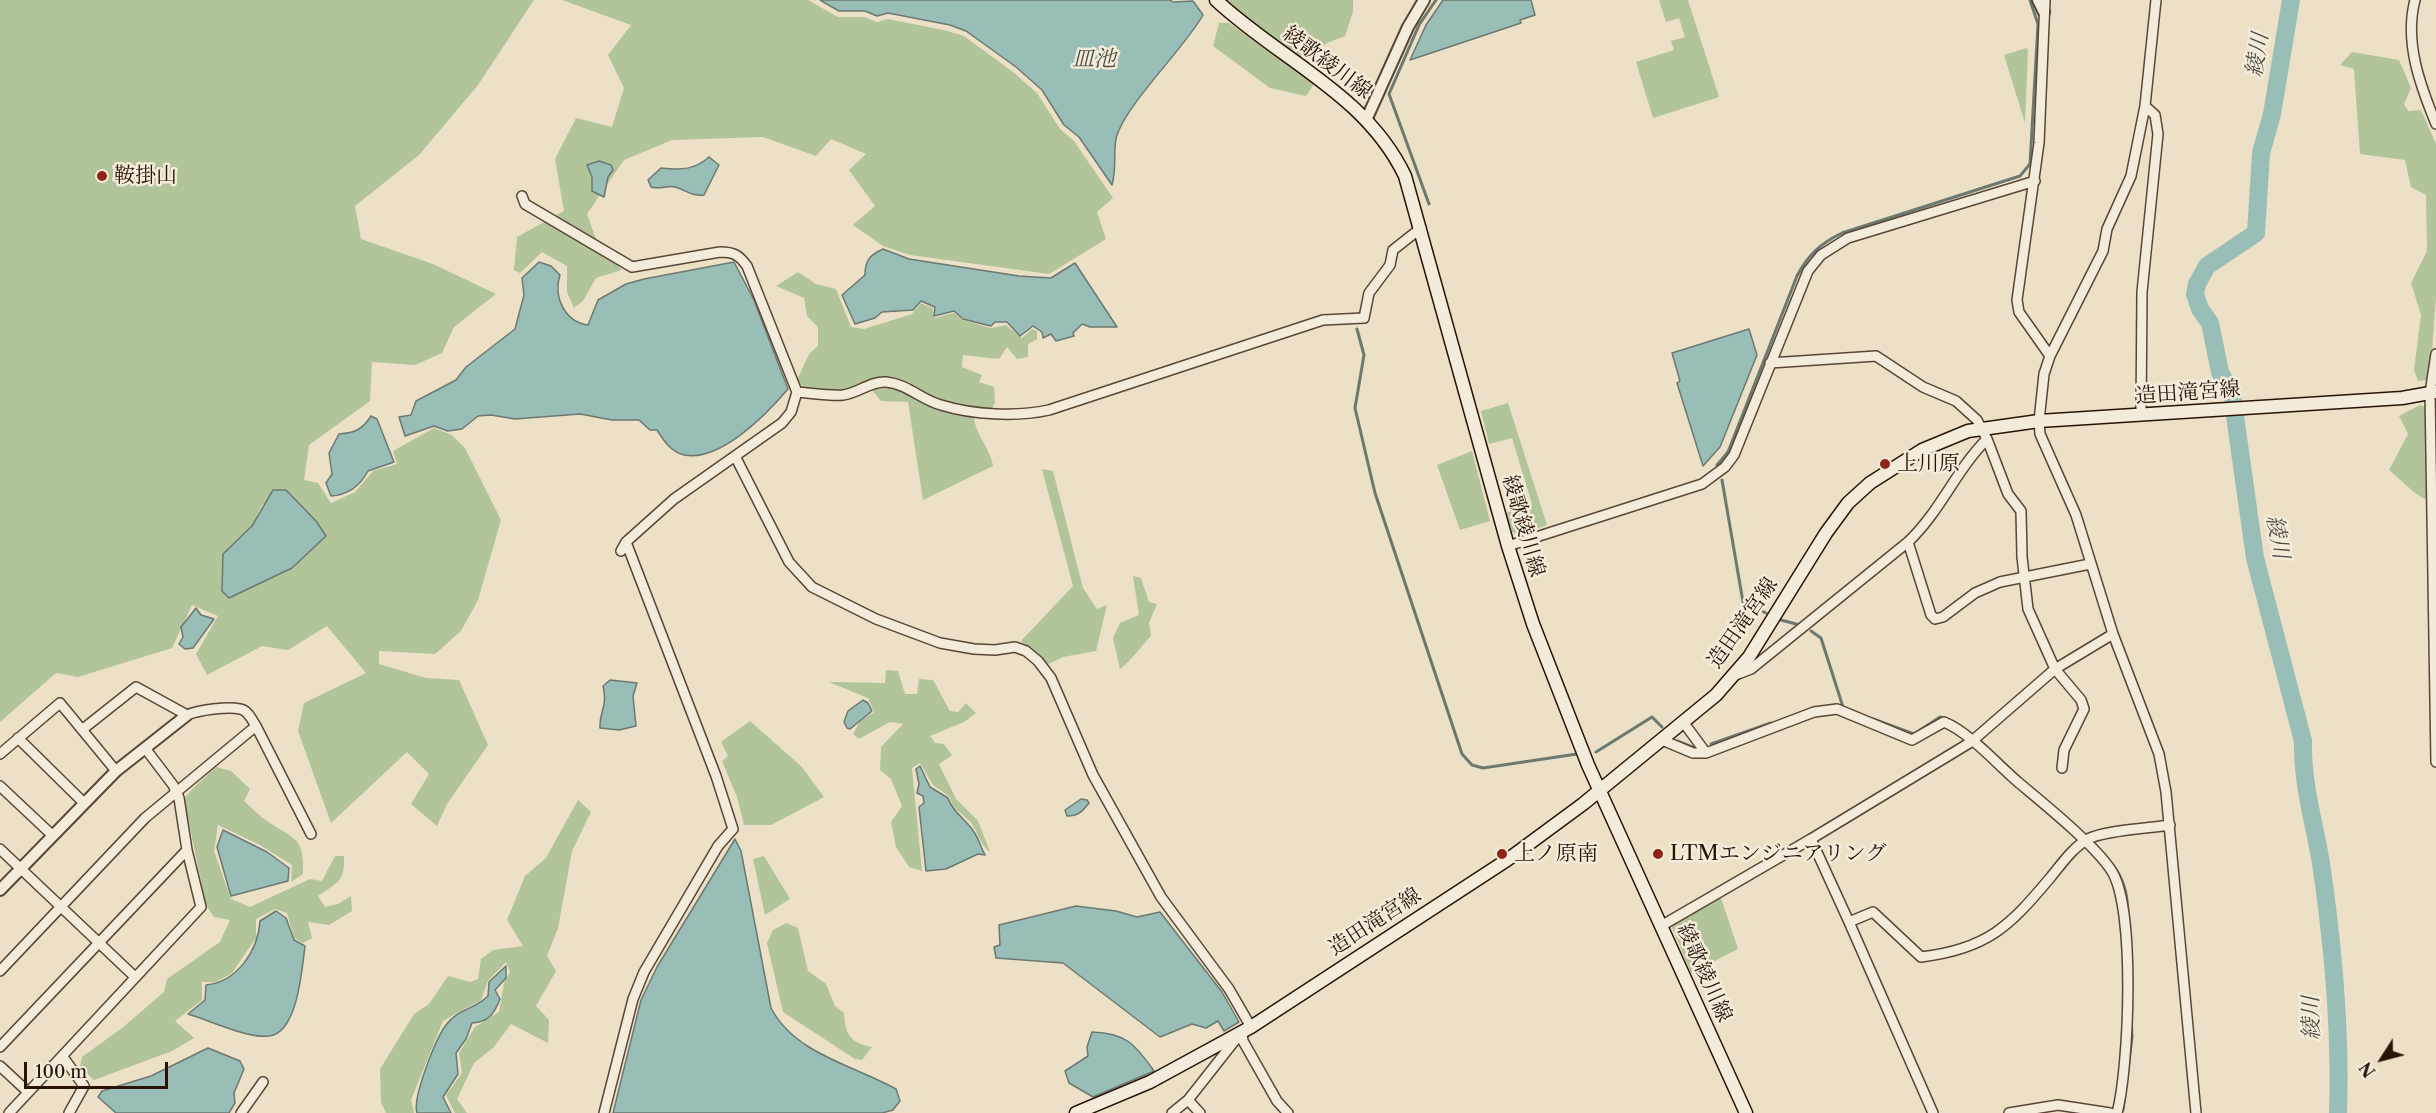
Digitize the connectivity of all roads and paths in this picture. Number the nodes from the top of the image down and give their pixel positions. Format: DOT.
graph roads {
  1 [pos="1216,0"];
  2 [pos="1424,0"];
  3 [pos="2038,0"];
  4 [pos="2156,0"];
  5 [pos="2415,0"];
  6 [pos="2045,6"];
  7 [pos="2145,106"];
  8 [pos="1367,118"];
  9 [pos="2436,124"];
  10 [pos="2034,181"];
  11 [pos="522,196"];
  12 [pos="1421,228"];
  13 [pos="2436,354"];
  14 [pos="2050,356"];
  15 [pos="1770,363"];
  16 [pos="797,392"];
  17 [pos="2433,393"];
  18 [pos="2142,415"];
  19 [pos="2039,421"];
  20 [pos="1984,434"];
  21 [pos="735,456"];
  22 [pos="1908,542"];
  23 [pos="1508,546"];
  24 [pos="2090,564"];
  25 [pos="2025,576"];
  26 [pos="2113,634"];
  27 [pos="2055,669"];
  28 [pos="1733,676"];
  29 [pos="187,715"];
  30 [pos="1684,723"];
  31 [pos="256,726"];
  32 [pos="83,729"];
  33 [pos="18,738"];
  34 [pos="1662,740"];
  35 [pos="1971,742"];
  36 [pos="146,748"];
  37 [pos="1706,753"];
  38 [pos="0,754"];
  39 [pos="2436,762"];
  40 [pos="2062,768"];
  41 [pos="116,771"];
  42 [pos="0,786"];
  43 [pos="1600,790"];
  44 [pos="177,791"];
  45 [pos="83,802"];
  46 [pos="2170,825"];
  47 [pos="51,834"];
  48 [pos="311,834"];
  49 [pos="1811,839"];
  50 [pos="2084,842"];
  51 [pos="0,849"];
  52 [pos="187,850"];
  53 [pos="21,868"];
  54 [pos="0,890"];
  55 [pos="61,906"];
  56 [pos="1849,922"];
  57 [pos="1661,926"];
  58 [pos="99,942"];
  59 [pos="0,971"];
  60 [pos="135,977"];
  61 [pos="1246,1030"];
  62 [pos="0,1047"];
  63 [pos="63,1057"];
  64 [pos="0,1066"];
  65 [pos="263,1083"];
  66 [pos="28,1092"];
  67 [pos="1188,1100"];
  68 [pos="9,1113"];
  69 [pos="69,1113"];
  70 [pos="240,1113"];
  71 [pos="604,1113"];
  72 [pos="1076,1113"];
  73 [pos="1172,1113"];
  74 [pos="1200,1113"];
  75 [pos="1288,1113"];
  76 [pos="1746,1113"];
  77 [pos="1933,1113"];
  78 [pos="2009,1113"];
  79 [pos="2110,1113"];
  80 [pos="2117,1113"];
  81 [pos="2196,1113"];
  1 -- 8 [label="main road, 綾歌綾川線"];
  2 -- 8 [label="street"];
  3 -- 6 [label="street"];
  4 -- 7 [label="street"];
  5 -- 9 [label="street"];
  6 -- 10 [label="street"];
  7 -- 14 [label="street"];
  7 -- 18 [label="street"];
  8 -- 12 [label="main road, 綾歌綾川線"];
  10 -- 14 [label="street"];
  10 -- 15 [label="street"];
  11 -- 16 [label="street"];
  12 -- 16 [label="street"];
  12 -- 23 [label="main road, 綾歌綾川線"];
  13 -- 17 [label="street"];
  14 -- 19 [label="street"];
  15 -- 20 [label="street"];
  15 -- 23 [label="street"];
  16 -- 21 [label="street"];
  17 -- 18 [label="main road, 造田滝宮線"];
  17 -- 39 [label="street"];
  18 -- 19 [label="main road, 造田滝宮線"];
  19 -- 20 [label="main road, 造田滝宮線"];
  19 -- 24 [label="street"];
  20 -- 22 [label="street"];
  20 -- 25 [label="street"];
  20 -- 28 [label="main road, 造田滝宮線"];
  21 -- 61 [label="street"];
  21 -- 71 [label="street"];
  22 -- 25 [label="street"];
  22 -- 28 [label="street"];
  23 -- 43 [label="main road, 綾歌綾川線"];
  24 -- 25 [label="street"];
  24 -- 26 [label="street"];
  25 -- 27 [label="street"];
  26 -- 27 [label="street"];
  26 -- 46 [label="street"];
  27 -- 35 [label="street"];
  27 -- 40 [label="street"];
  28 -- 30 [label="main road, 造田滝宮線"];
  29 -- 31 [label="street"];
  29 -- 32 [label="street"];
  29 -- 36 [label="street"];
  30 -- 34 [label="main road, 造田滝宮線"];
  30 -- 37 [label="street"];
  31 -- 44 [label="street"];
  31 -- 48 [label="street"];
  32 -- 33 [label="street"];
  32 -- 41 [label="street"];
  33 -- 38 [label="street"];
  33 -- 45 [label="street"];
  34 -- 37 [label="street"];
  34 -- 43 [label="main road, 造田滝宮線"];
  35 -- 37 [label="street"];
  35 -- 49 [label="street"];
  35 -- 50 [label="street"];
  36 -- 41 [label="street"];
  36 -- 44 [label="street"];
  41 -- 45 [label="street"];
  42 -- 47 [label="street"];
  43 -- 57 [label="main road, 綾歌綾川線"];
  43 -- 61 [label="main road, 造田滝宮線"];
  44 -- 52 [label="street"];
  44 -- 55 [label="street"];
  45 -- 47 [label="street"];
  46 -- 50 [label="street"];
  46 -- 81 [label="street"];
  47 -- 53 [label="street"];
  49 -- 56 [label="street"];
  49 -- 57 [label="street"];
  50 -- 56 [label="street"];
  50 -- 80 [label="street"];
  51 -- 53 [label="street"];
  52 -- 58 [label="street"];
  52 -- 60 [label="street"];
  53 -- 54 [label="street"];
  53 -- 55 [label="street"];
  55 -- 58 [label="street"];
  55 -- 59 [label="street"];
  56 -- 77 [label="street"];
  57 -- 76 [label="main road, 綾歌綾川線"];
  58 -- 60 [label="street"];
  58 -- 62 [label="street"];
  60 -- 63 [label="street"];
  61 -- 67 [label="street"];
  61 -- 72 [label="main road, 造田滝宮線"];
  61 -- 75 [label="street"];
  63 -- 66 [label="street"];
  63 -- 69 [label="street"];
  64 -- 66 [label="street"];
  65 -- 70 [label="street"];
  66 -- 68 [label="street"];
  67 -- 73 [label="street"];
  67 -- 74 [label="street"];
  78 -- 79 [label="street"];
}
